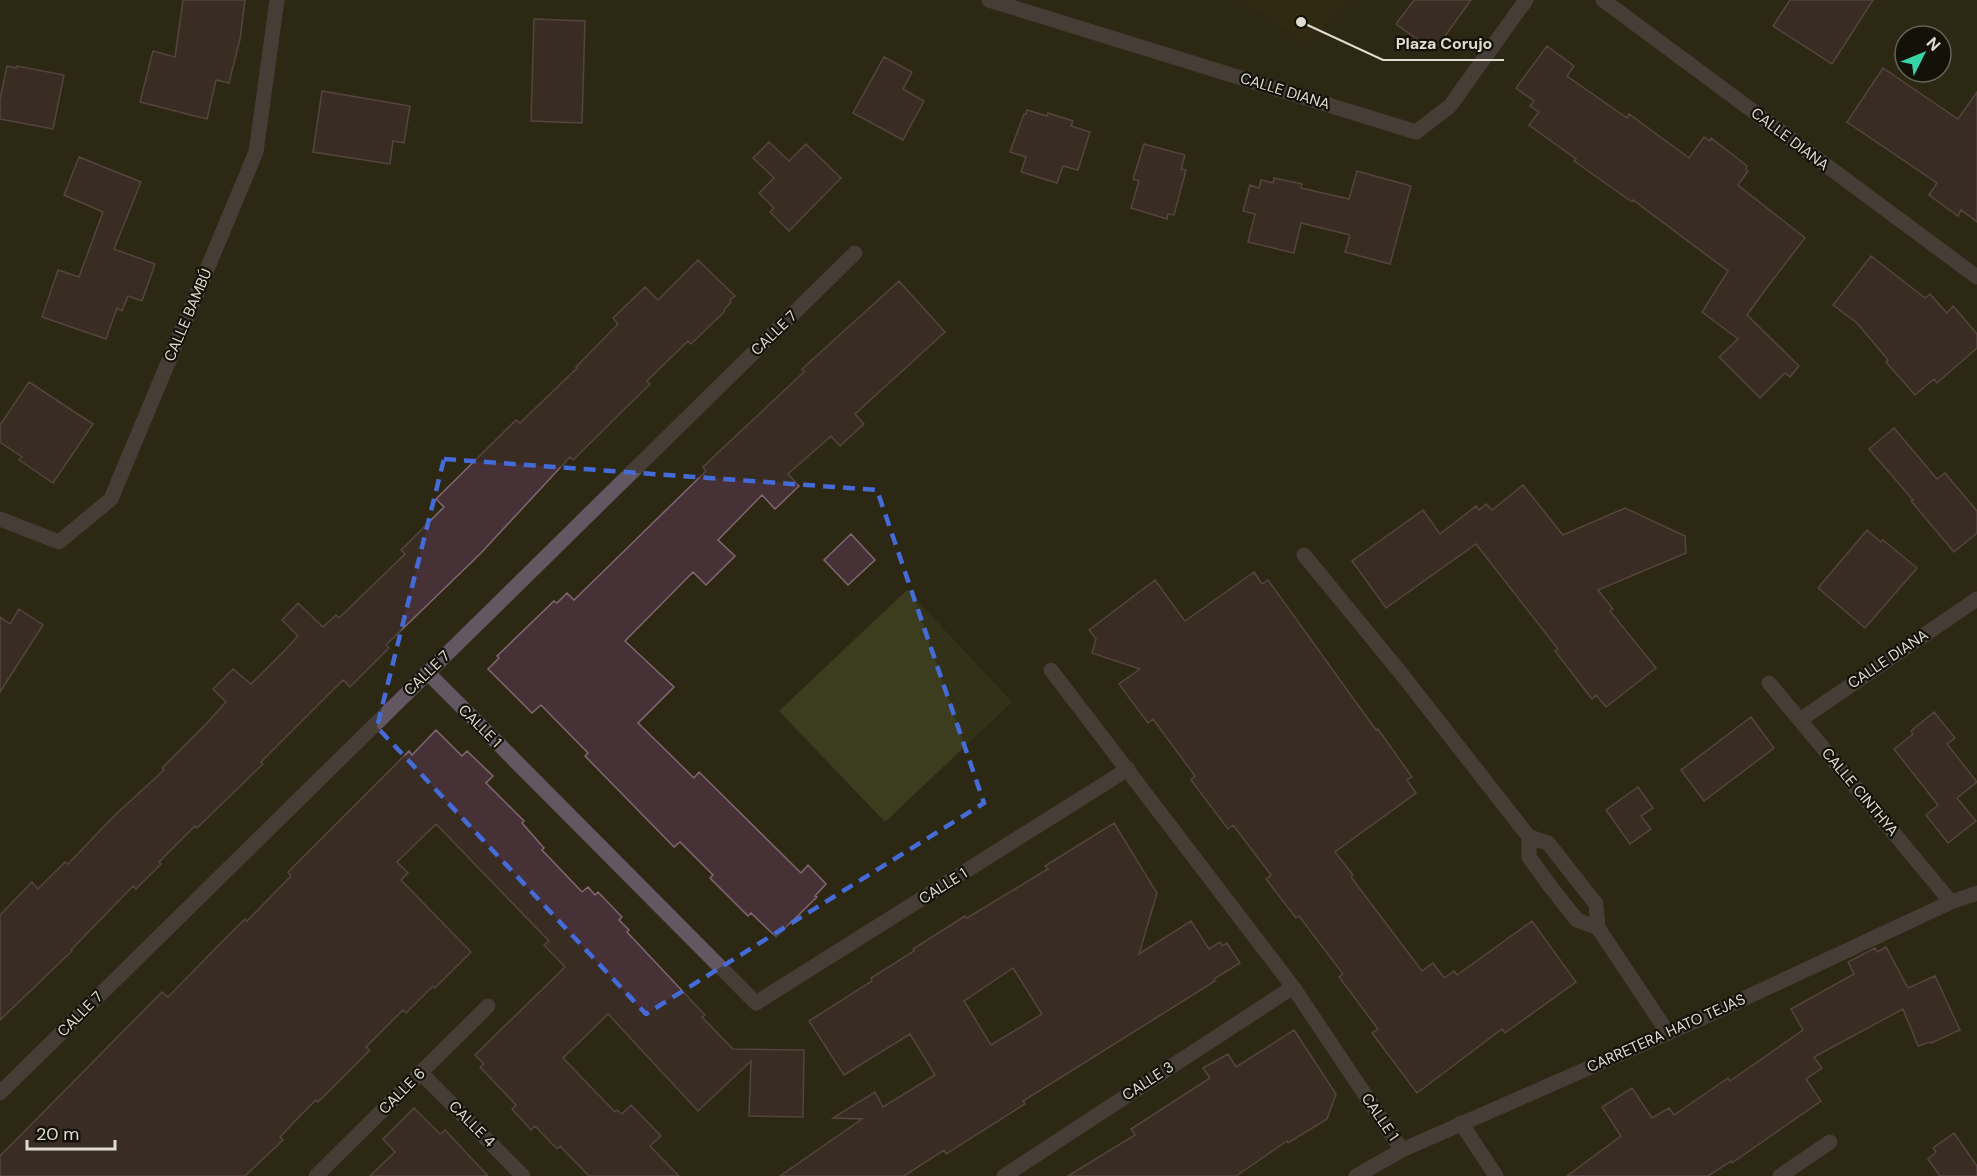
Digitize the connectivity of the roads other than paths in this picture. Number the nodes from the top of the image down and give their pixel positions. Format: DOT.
graph roads {
  1 [pos="277,0"];
  2 [pos="989,0"];
  3 [pos="1526,0"];
  4 [pos="1603,0"];
  5 [pos="855,253"];
  6 [pos="1977,277"];
  7 [pos="0,519"];
  8 [pos="1304,555"];
  9 [pos="1977,599"];
  10 [pos="1052,670"];
  11 [pos="427,672"];
  12 [pos="1769,683"];
  13 [pos="1800,720"];
  14 [pos="1128,770"];
  15 [pos="1529,837"];
  16 [pos="1977,893"];
  17 [pos="1951,902"];
  18 [pos="1598,928"];
  19 [pos="1293,987"];
  20 [pos="488,1006"];
  21 [pos="1668,1033"];
  22 [pos="421,1073"];
  23 [pos="0,1093"];
  24 [pos="1461,1123"];
  25 [pos="1830,1142"];
  26 [pos="1402,1150"];
  27 [pos="316,1176"];
  28 [pos="523,1176"];
  29 [pos="1004,1176"];
  30 [pos="1356,1176"];
  31 [pos="1496,1176"];
  32 [pos="1780,1176"];
  1 -- 7 [label="street, CALLE BAMBÚ"];
  2 -- 3 [label="street, CALLE DIANA"];
  4 -- 6 [label="street, CALLE DIANA"];
  5 -- 11 [label="street, CALLE 7"];
  8 -- 15 [label="street"];
  9 -- 13 [label="street, CALLE DIANA"];
  10 -- 14 [label="street"];
  11 -- 14 [label="street, CALLE 1"];
  11 -- 23 [label="street, CALLE 7"];
  12 -- 13 [label="street, CALLE CINTHYA"];
  13 -- 17 [label="street, CALLE CINTHYA"];
  14 -- 19 [label="street, CALLE 1"];
  15 -- 18 [label="street"];
  15 -- 18 [label="street"];
  16 -- 17 [label="street, CARRETERA HATO TEJAS"];
  17 -- 21 [label="street, CARRETERA HATO TEJAS"];
  18 -- 21 [label="street"];
  19 -- 26 [label="street, CALLE 1"];
  19 -- 29 [label="street, CALLE 3"];
  20 -- 22 [label="street, CALLE 6"];
  21 -- 24 [label="street, CARRETERA HATO TEJAS"];
  22 -- 27 [label="street, CALLE 6"];
  22 -- 28 [label="street, CALLE 4"];
  24 -- 26 [label="street, CARRETERA HATO TEJAS"];
  24 -- 31 [label="street"];
  25 -- 32 [label="street"];
  26 -- 30 [label="street, CARRETERA HATO TEJAS"];
}
